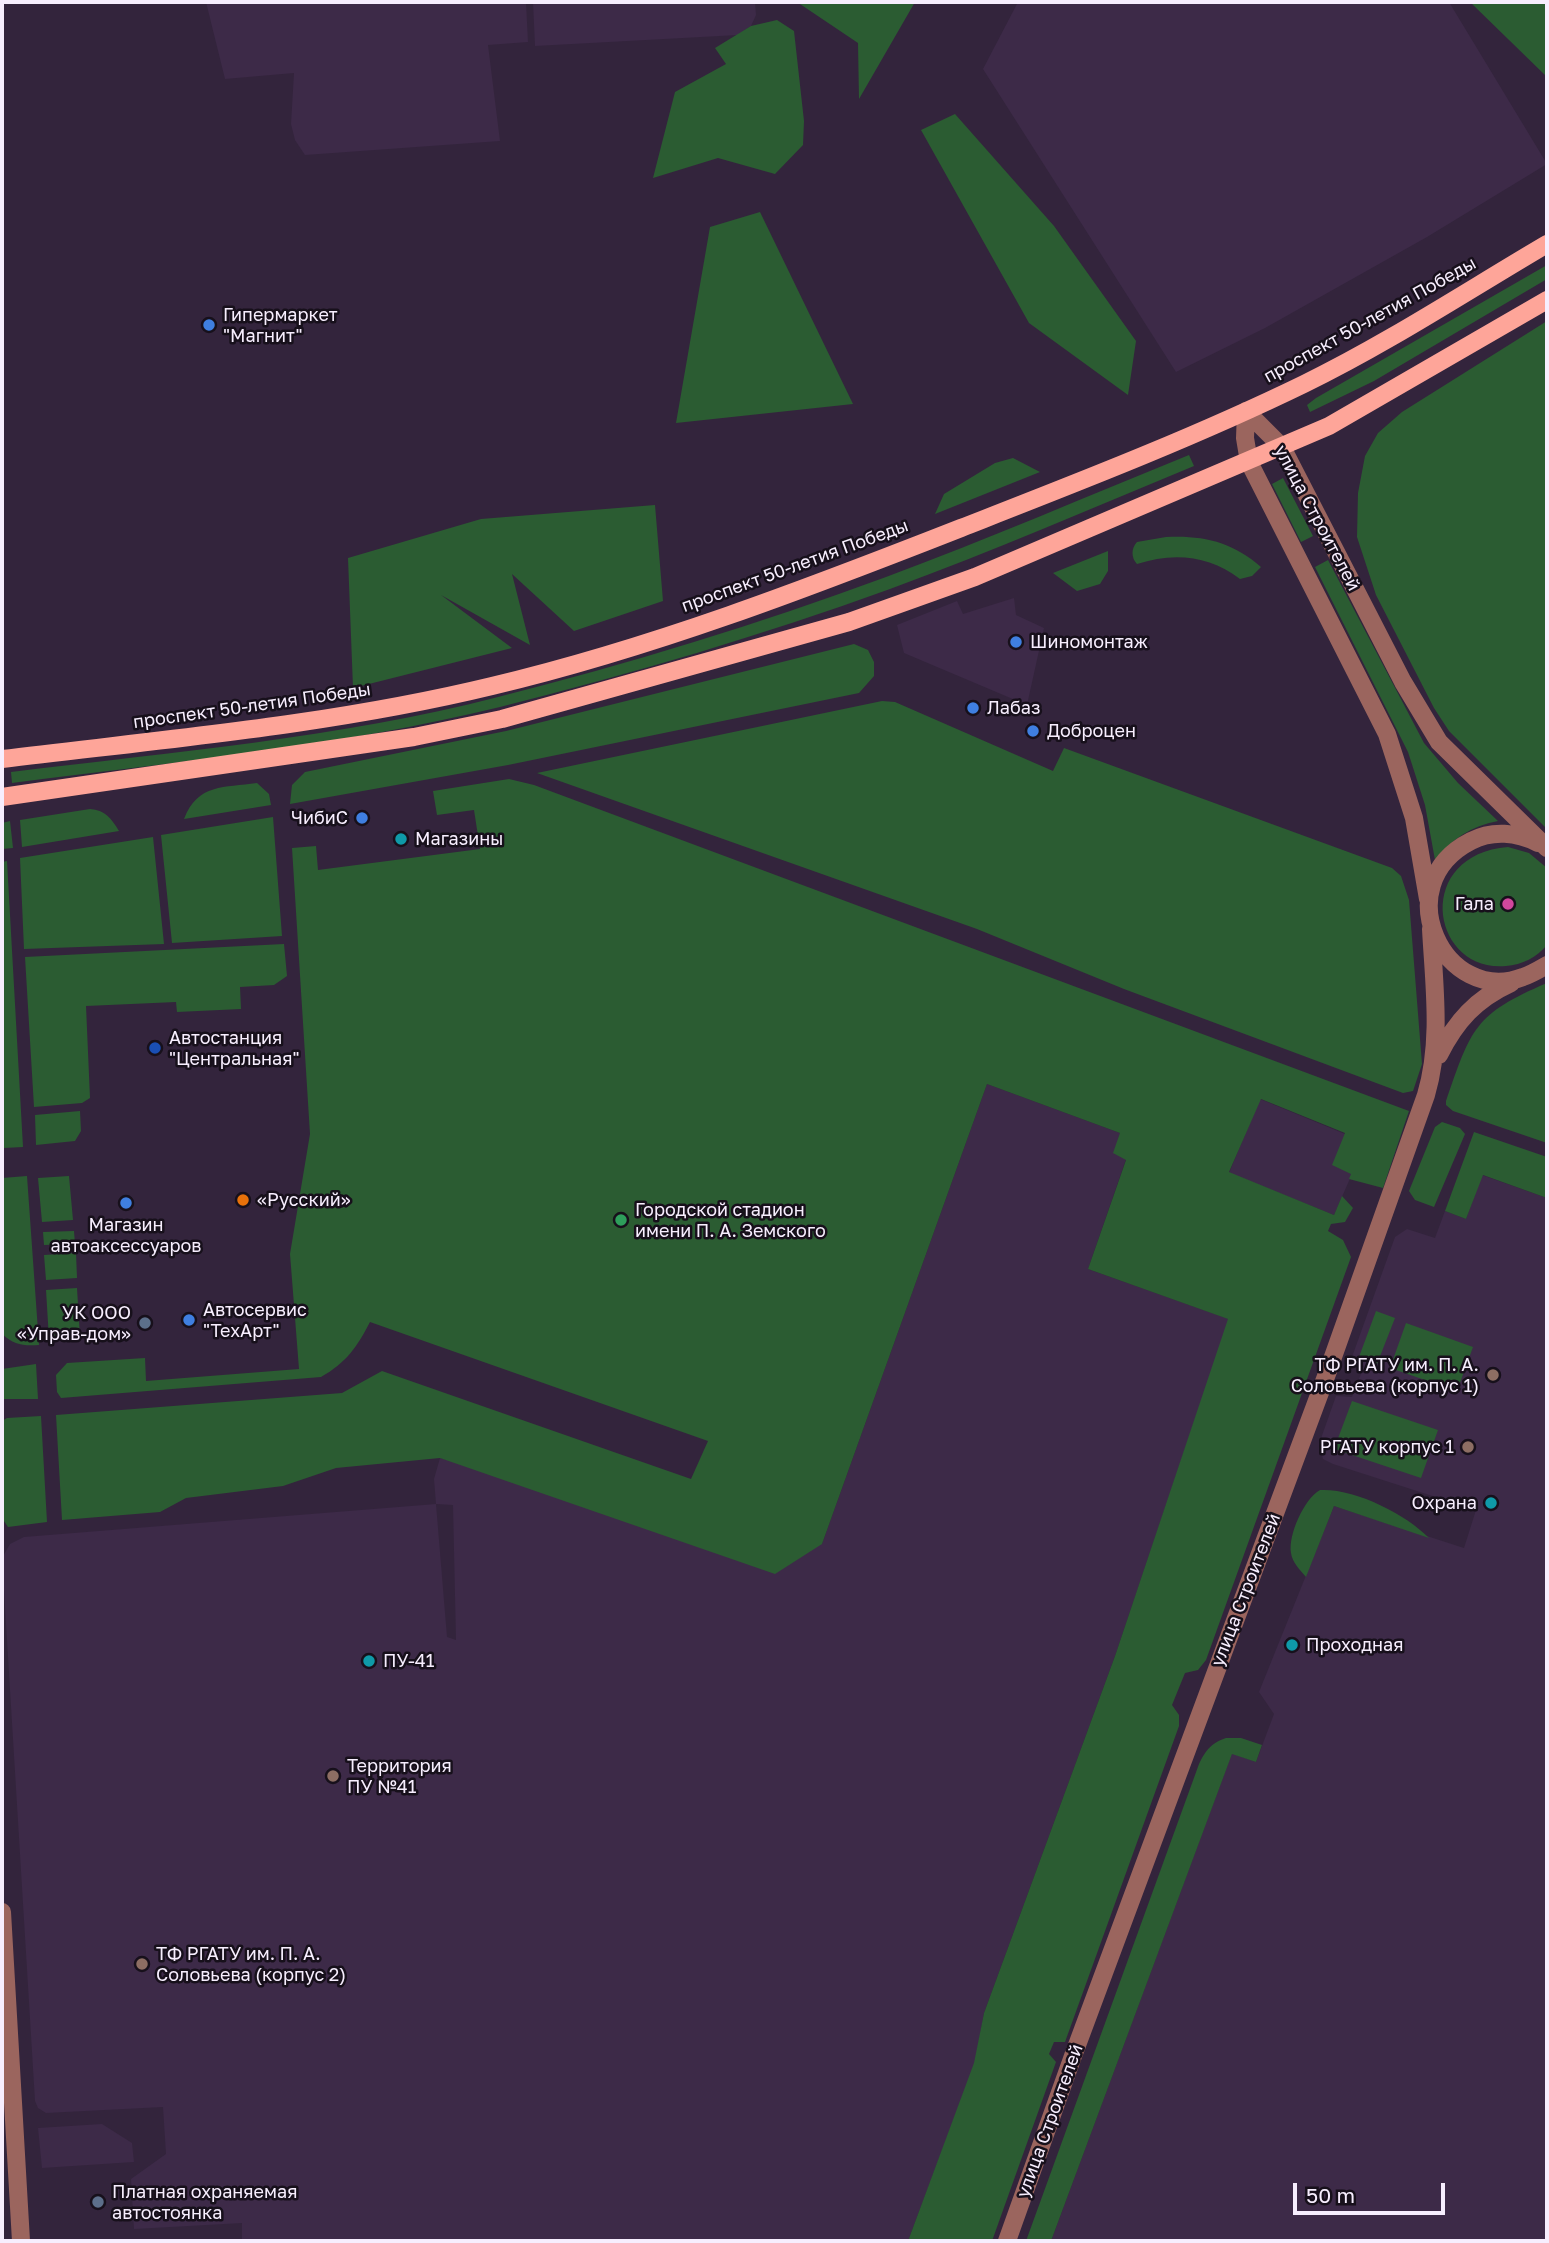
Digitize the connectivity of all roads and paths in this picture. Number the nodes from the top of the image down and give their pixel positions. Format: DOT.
graph roads {
  1 [pos="1547,244"];
  2 [pos="1547,300"];
  3 [pos="1246,411"];
  4 [pos="1282,447"];
  5 [pos="1249,462"];
  6 [pos="2,759"];
  7 [pos="2,797"];
  8 [pos="1547,849"];
  9 [pos="1428,900"];
  10 [pos="1431,929"];
  11 [pos="1547,965"];
  12 [pos="1522,978"];
  13 [pos="1435,1065"];
  14 [pos="2,1912"];
  15 [pos="21,2241"];
  16 [pos="1007,2241"];
  1 -- 3 [label="main road, проспект 50-летия Победы"];
  2 -- 4 [label="main road"];
  3 -- 4 [label="street, улица Строителей"];
  3 -- 5 [label="street, улица Строителей"];
  3 -- 6 [label="main road, проспект 50-летия Победы"];
  4 -- 5 [label="main road"];
  4 -- 8 [label="street, улица Строителей"];
  5 -- 7 [label="main road"];
  5 -- 9 [label="street, улица Строителей"];
  8 -- 9 [label="street"];
  9 -- 10 [label="street, улица Строителей"];
  10 -- 12 [label="street"];
  10 -- 13 [label="street, улица Строителей"];
  11 -- 12 [label="street"];
  12 -- 13 [label="street"];
  13 -- 16 [label="street, улица Строителей"];
  14 -- 15 [label="street"];
}
